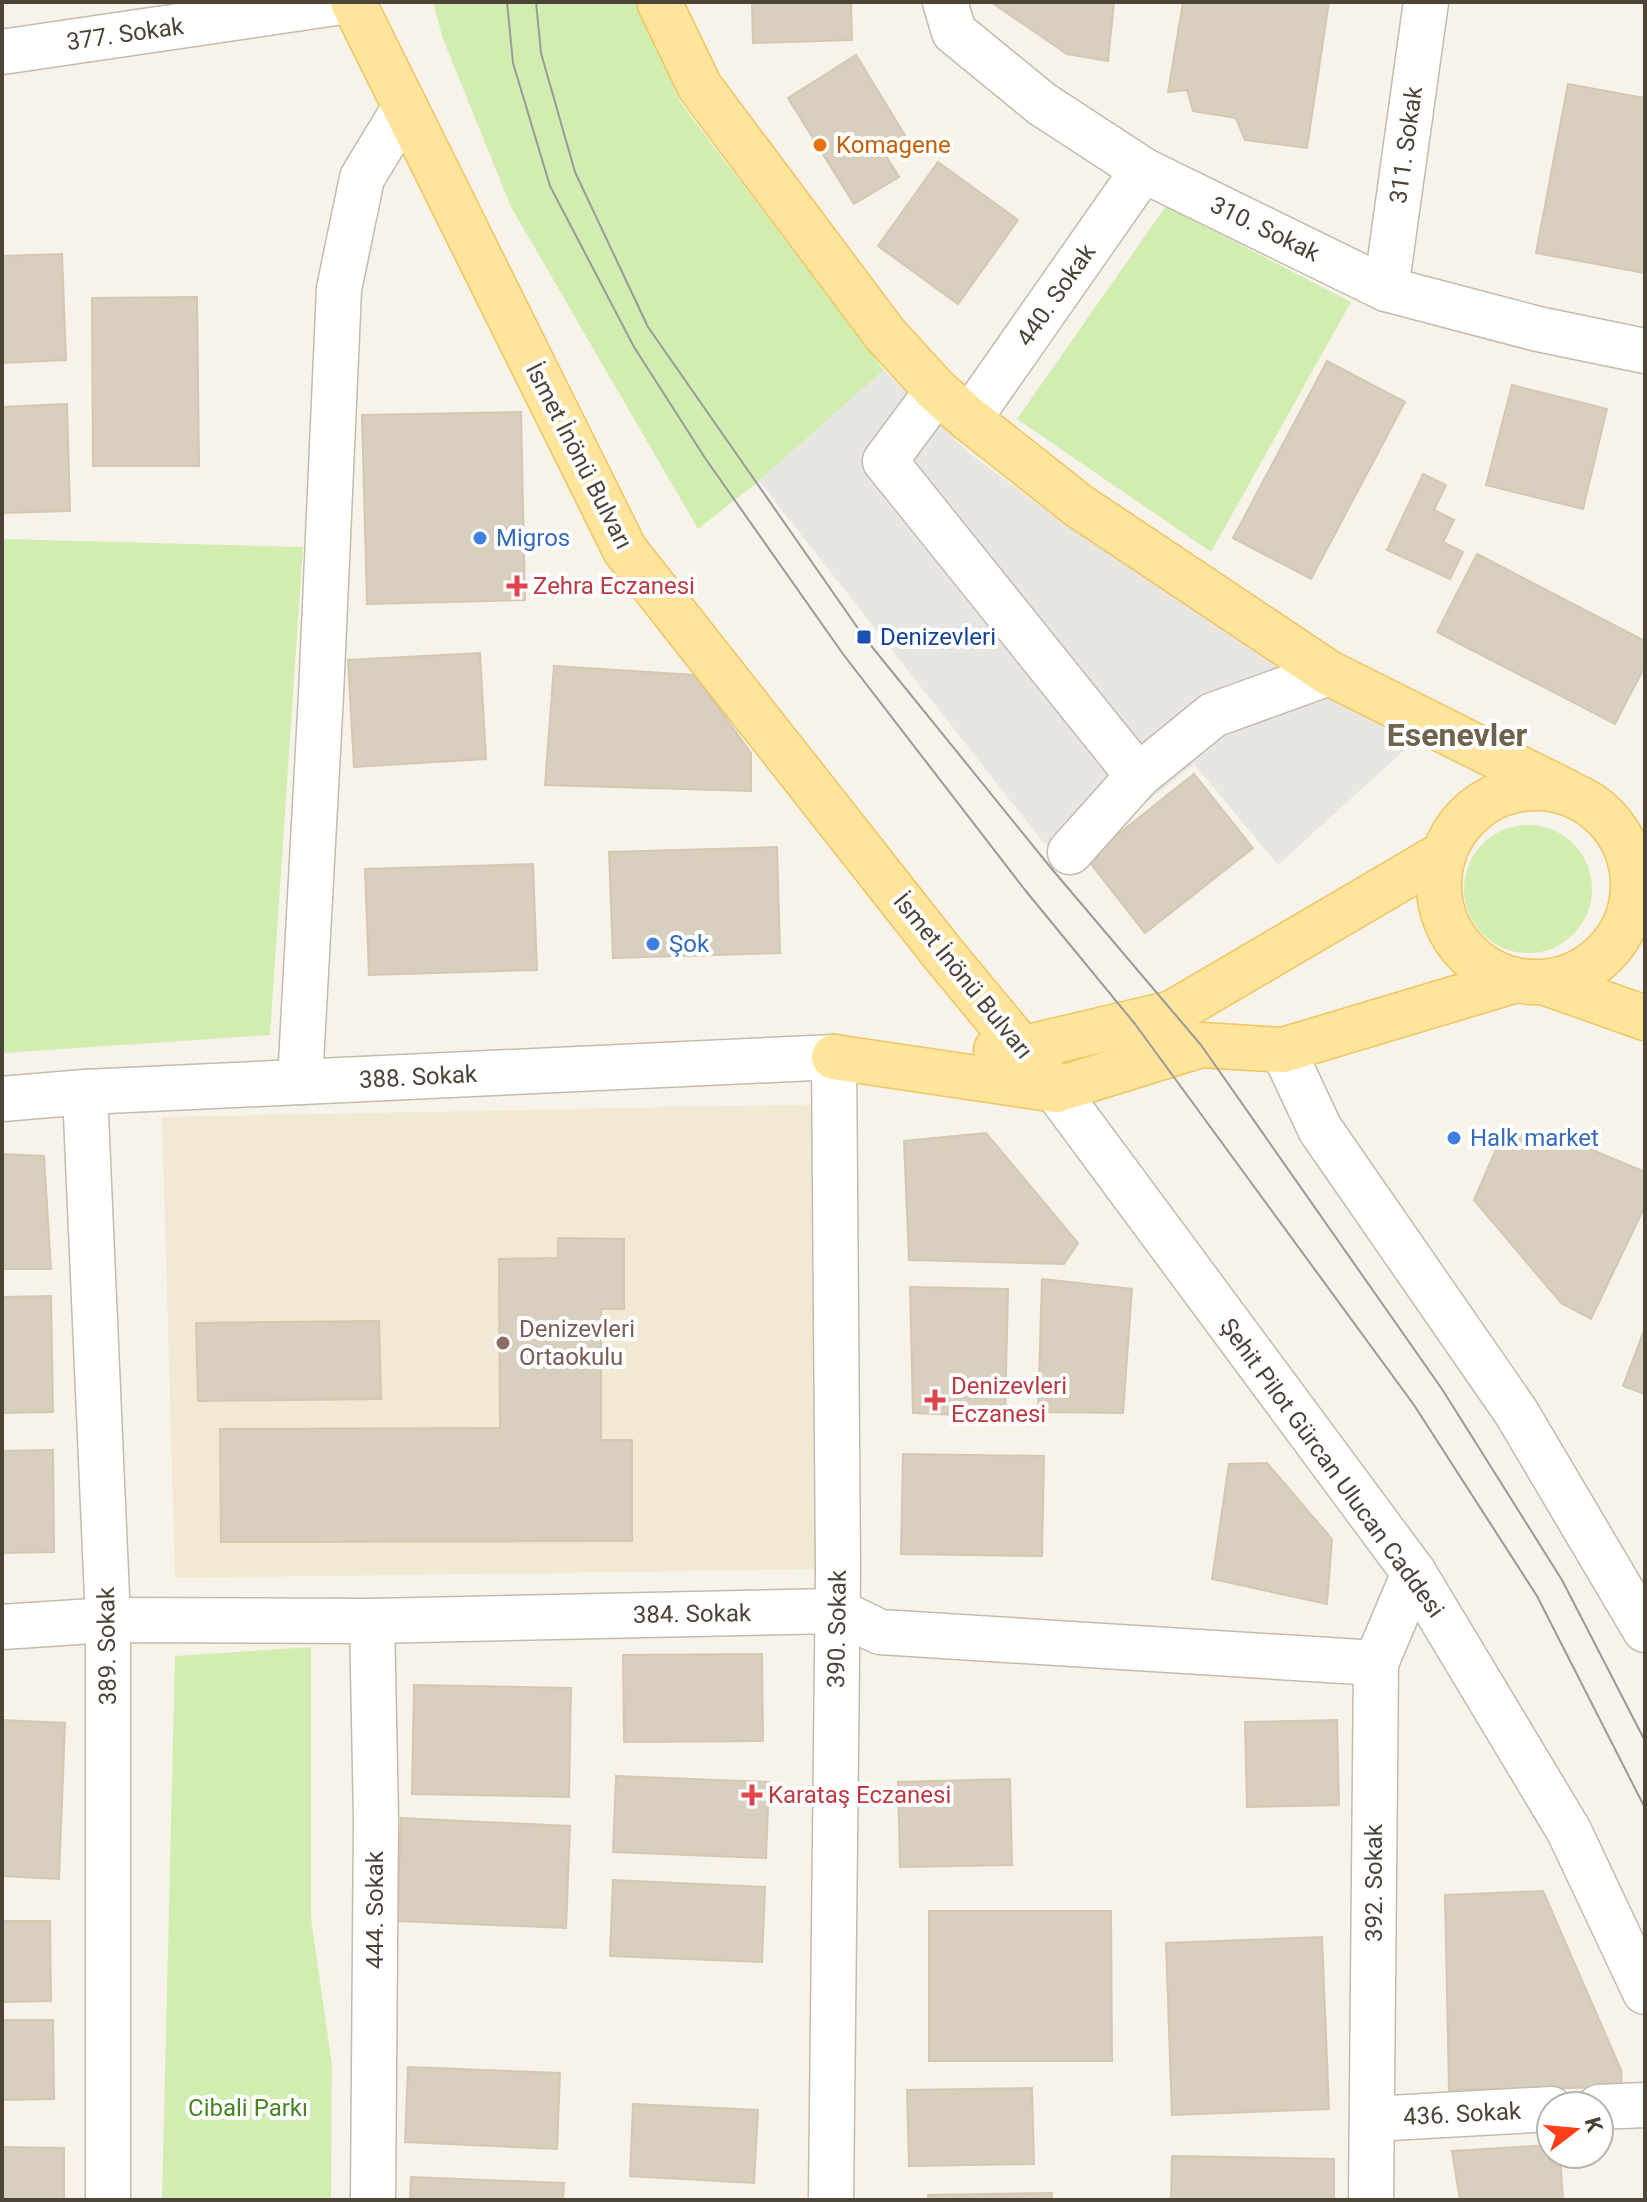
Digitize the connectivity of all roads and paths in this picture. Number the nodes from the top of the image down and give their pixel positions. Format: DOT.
graph roads {
  1 [pos="342,2"];
  2 [pos="353,2"];
  3 [pos="659,2"];
  4 [pos="945,2"];
  5 [pos="1426,2"];
  6 [pos="2,52"];
  7 [pos="405,107"];
  8 [pos="1143,170"];
  9 [pos="1386,289"];
  10 [pos="1645,351"];
  11 [pos="937,391"];
  12 [pos="969,419"];
  13 [pos="1329,673"];
  14 [pos="1138,776"];
  15 [pos="1567,792"];
  16 [pos="1629,834"];
  17 [pos="1070,852"];
  18 [pos="1443,854"];
  19 [pos="1529,982"];
  20 [pos="1645,1018"];
  21 [pos="1020,1049"];
  22 [pos="1283,1050"];
  23 [pos="834,1057"];
  24 [pos="300,1082"];
  25 [pos="1056,1090"];
  26 [pos="85,1092"];
  27 [pos="2,1099"];
  28 [pos="1414,1573"];
  29 [pos="837,1611"];
  30 [pos="108,1620"];
  31 [pos="372,1621"];
  32 [pos="2,1627"];
  33 [pos="1645,1630"];
  34 [pos="1376,1663"];
  35 [pos="1645,1992"];
  36 [pos="1645,2105"];
  37 [pos="1615,2106"];
  38 [pos="1535,2110"];
  39 [pos="1372,2119"];
  40 [pos="108,2200"];
  41 [pos="373,2200"];
  42 [pos="831,2200"];
  43 [pos="1371,2200"];
  1 -- 6 [label="street, 377. Sokak"];
  2 -- 7 [label="main road, İsmet İnönü Bulvarı"];
  3 -- 11 [label="main road"];
  4 -- 8 [label="street, 310. Sokak"];
  5 -- 9 [label="street, 311. Sokak"];
  7 -- 21 [label="main road, İsmet İnönü Bulvarı"];
  7 -- 24 [label="street"];
  8 -- 9 [label="street, 310. Sokak"];
  8 -- 12 [label="street, 440. Sokak"];
  9 -- 10 [label="street, 310. Sokak"];
  11 -- 12 [label="main road"];
  11 -- 14 [label="street"];
  12 -- 13 [label="main road"];
  13 -- 14 [label="street"];
  13 -- 15 [label="main road"];
  14 -- 17 [label="street"];
  15 -- 16 [label="main road"];
  15 -- 18 [label="main road"];
  16 -- 19 [label="main road"];
  18 -- 19 [label="main road"];
  18 -- 21 [label="main road"];
  19 -- 20 [label="main road"];
  19 -- 22 [label="main road"];
  21 -- 23 [label="main road"];
  21 -- 25 [label="main road, İsmet İnönü Bulvarı"];
  22 -- 25 [label="main road"];
  22 -- 33 [label="street"];
  23 -- 24 [label="street, 388. Sokak"];
  23 -- 25 [label="main road"];
  23 -- 29 [label="street, 390. Sokak"];
  24 -- 26 [label="street, 388. Sokak"];
  25 -- 28 [label="street, Şehit Pilot Gürcan Ulucan Caddesi"];
  26 -- 27 [label="street, 388. Sokak"];
  26 -- 30 [label="street, 389. Sokak"];
  28 -- 34 [label="street, 392. Sokak"];
  28 -- 35 [label="street, Şehit Pilot Gürcan Ulucan Caddesi"];
  29 -- 31 [label="street, 384. Sokak"];
  29 -- 34 [label="street, 384. Sokak"];
  29 -- 42 [label="street, 390. Sokak"];
  30 -- 31 [label="street, 384. Sokak"];
  30 -- 32 [label="street, 384. Sokak"];
  30 -- 40 [label="street, 389. Sokak"];
  31 -- 41 [label="street, 444. Sokak"];
  34 -- 39 [label="street, 392. Sokak"];
  36 -- 37 [label="street"];
  38 -- 39 [label="street, 436. Sokak"];
  39 -- 43 [label="street, 392. Sokak"];
}
